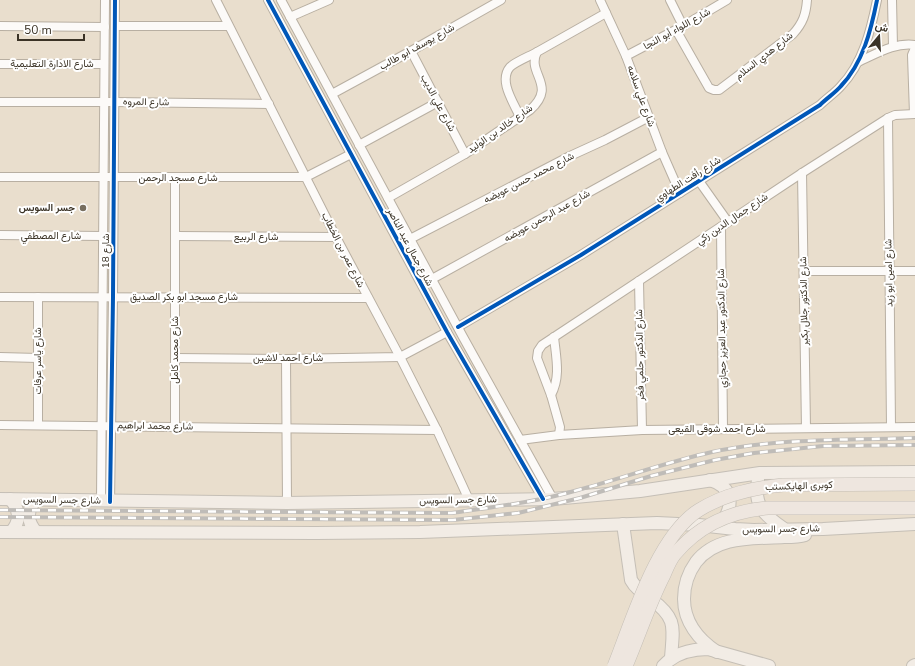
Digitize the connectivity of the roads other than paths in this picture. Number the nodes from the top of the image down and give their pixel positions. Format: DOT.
graph roads {
  1 [pos="105,0"];
  2 [pos="115,0"];
  3 [pos="216,0"];
  4 [pos="268,0"];
  5 [pos="281,0"];
  6 [pos="330,0"];
  7 [pos="501,0"];
  8 [pos="600,0"];
  9 [pos="670,0"];
  10 [pos="727,0"];
  11 [pos="807,0"];
  12 [pos="877,0"];
  13 [pos="892,0"];
  14 [pos="606,13"];
  15 [pos="290,16"];
  16 [pos="0,26"];
  17 [pos="115,26"];
  18 [pos="228,26"];
  19 [pos="105,27"];
  20 [pos="680,28"];
  21 [pos="915,45"];
  22 [pos="893,46"];
  23 [pos="915,48"];
  24 [pos="411,51"];
  25 [pos="537,52"];
  26 [pos="626,56"];
  27 [pos="858,62"];
  28 [pos="0,64"];
  29 [pos="104,64"];
  30 [pos="332,94"];
  31 [pos="0,102"];
  32 [pos="104,102"];
  33 [pos="114,102"];
  34 [pos="438,102"];
  35 [pos="269,104"];
  36 [pos="915,114"];
  37 [pos="520,117"];
  38 [pos="649,117"];
  39 [pos="888,118"];
  40 [pos="359,145"];
  41 [pos="662,152"];
  42 [pos="351,154"];
  43 [pos="465,154"];
  44 [pos="802,173"];
  45 [pos="0,177"];
  46 [pos="103,177"];
  47 [pos="114,177"];
  48 [pos="175,178"];
  49 [pos="306,178"];
  50 [pos="699,182"];
  51 [pos="680,193"];
  52 [pos="388,198"];
  53 [pos="728,222"];
  54 [pos="721,227"];
  55 [pos="0,235"];
  56 [pos="103,236"];
  57 [pos="175,236"];
  58 [pos="336,237"];
  59 [pos="410,240"];
  60 [pos="804,271"];
  61 [pos="890,271"];
  62 [pos="915,271"];
  63 [pos="432,279"];
  64 [pos="639,281"];
  65 [pos="0,297"];
  66 [pos="38,297"];
  67 [pos="102,297"];
  68 [pos="113,297"];
  69 [pos="175,297"];
  70 [pos="368,298"];
  71 [pos="458,327"];
  72 [pos="447,332"];
  73 [pos="554,337"];
  74 [pos="0,357"];
  75 [pos="400,357"];
  76 [pos="38,358"];
  77 [pos="175,358"];
  78 [pos="286,358"];
  79 [pos="550,395"];
  80 [pos="0,425"];
  81 [pos="38,425"];
  82 [pos="102,426"];
  83 [pos="111,426"];
  84 [pos="175,426"];
  85 [pos="891,427"];
  86 [pos="915,427"];
  87 [pos="287,428"];
  88 [pos="806,428"];
  89 [pos="723,429"];
  90 [pos="437,430"];
  91 [pos="642,430"];
  92 [pos="559,435"];
  93 [pos="520,440"];
  94 [pos="915,472"];
  95 [pos="760,473"];
  96 [pos="710,480"];
  97 [pos="915,484"];
  98 [pos="5,499"];
  99 [pos="548,499"];
  100 [pos="36,500"];
  101 [pos="469,500"];
  102 [pos="105,502"];
  103 [pos="287,503"];
  104 [pos="915,508"];
  105 [pos="624,524"];
  106 [pos="915,524"];
  107 [pos="719,527"];
  108 [pos="783,528"];
  109 [pos="813,528"];
  110 [pos="5,532"];
  111 [pos="36,532"];
  112 [pos="717,652"];
  113 [pos="667,662"];
  114 [pos="614,666"];
  115 [pos="626,666"];
  116 [pos="769,666"];
  1 -- 19 [label="street, شارع 18"];
  2 -- 17 [label="street, شارع 18"];
  3 -- 18 [label="street, شارع عمر بن الخطاب"];
  4 -- 42 [label="street, شارع جمال عبد الناصر"];
  5 -- 15 [label="street, شارع جمال عبد الناصر"];
  6 -- 15 [label="street"];
  7 -- 24 [label="street, شارع يوسف ابو طالب"];
  8 -- 14 [label="street, شارع علي سلامه"];
  9 -- 20 [label="street"];
  10 -- 20 [label="street, شارع اللواء أبو النجا"];
  11 -- 20 [label="street, شارع هدي السلام"];
  12 -- 27 [label="street, شارع رأفت الطهاوي"];
  13 -- 22 [label="street"];
  14 -- 25 [label="street"];
  14 -- 26 [label="street, شارع علي سلامه"];
  15 -- 30 [label="street, شارع جمال عبد الناصر"];
  16 -- 19 [label="street"];
  17 -- 18 [label="street"];
  17 -- 33 [label="street, شارع 18"];
  18 -- 35 [label="street, شارع عمر بن الخطاب"];
  19 -- 29 [label="street, شارع 18"];
  20 -- 26 [label="street, شارع اللواء أبو النجا"];
  21 -- 22 [label="street"];
  22 -- 27 [label="street"];
  23 -- 36 [label="street"];
  24 -- 30 [label="street, شارع يوسف ابو طالب"];
  24 -- 34 [label="street, شارع علي الديب"];
  25 -- 37 [label="street, شارع خالد بن الوليد"];
  25 -- 37 [label="street"];
  26 -- 38 [label="street, شارع علي سلامه"];
  27 -- 50 [label="street, شارع رأفت الطهاوي"];
  28 -- 29 [label="street, شارع الادارة التعليمية"];
  29 -- 32 [label="street, شارع 18"];
  30 -- 40 [label="street, شارع جمال عبد الناصر"];
  31 -- 32 [label="street, شارع المروه"];
  32 -- 33 [label="street, شارع المروه"];
  32 -- 46 [label="street, شارع 18"];
  33 -- 35 [label="street, شارع المروه"];
  33 -- 47 [label="street, شارع 18"];
  34 -- 40 [label="street"];
  34 -- 43 [label="street, شارع علي الديب"];
  35 -- 49 [label="street, شارع عمر بن الخطاب"];
  36 -- 39 [label="street, شارع جمال الدين زكي"];
  37 -- 43 [label="street, شارع خالد بن الوليد"];
  38 -- 41 [label="street, شارع علي سلامه"];
  38 -- 59 [label="street, شارع محمد حسن عويضه"];
  39 -- 44 [label="street, شارع جمال الدين زكي"];
  39 -- 61 [label="street, شارع امين ابو زيد"];
  40 -- 52 [label="street, شارع جمال عبد الناصر"];
  41 -- 51 [label="street, شارع علي سلامه"];
  41 -- 63 [label="street, شارع عبد الرحمن عويضه"];
  42 -- 49 [label="street, شارع مسجد الرحمن"];
  42 -- 72 [label="street, شارع جمال عبد الناصر"];
  43 -- 52 [label="street, شارع خالد بن الوليد"];
  44 -- 53 [label="street, شارع جمال الدين زكي"];
  44 -- 60 [label="street, شارع الدكتور جلال بكير"];
  45 -- 46 [label="street, شارع مسجد الرحمن"];
  46 -- 47 [label="street, شارع مسجد الرحمن"];
  46 -- 56 [label="street, شارع 18"];
  47 -- 48 [label="street, شارع مسجد الرحمن"];
  47 -- 68 [label="street, شارع 18"];
  48 -- 49 [label="street, شارع مسجد الرحمن"];
  48 -- 57 [label="street, شارع محمد كامل"];
  49 -- 58 [label="street, شارع عمر بن الخطاب"];
  50 -- 51 [label="street, شارع رأفت الطهاوي"];
  50 -- 53 [label="street"];
  51 -- 71 [label="street, شارع رأفت الطهاوي"];
  52 -- 59 [label="street, شارع جمال عبد الناصر"];
  53 -- 54 [label="street, شارع جمال الدين زكي"];
  54 -- 64 [label="street, شارع جمال الدين زكي"];
  54 -- 89 [label="street, شارع الدكتور عبد العزيز حجازي"];
  55 -- 56 [label="street, شارع المصطفي"];
  56 -- 67 [label="street, شارع 18"];
  57 -- 58 [label="street, شارع الربيع"];
  57 -- 69 [label="street, شارع محمد كامل"];
  58 -- 70 [label="street, شارع عمر بن الخطاب"];
  59 -- 63 [label="street, شارع جمال عبد الناصر"];
  60 -- 61 [label="street"];
  60 -- 88 [label="street, شارع الدكتور جلال بكير"];
  61 -- 62 [label="street"];
  61 -- 85 [label="street, شارع امين ابو زيد"];
  63 -- 71 [label="street, شارع جمال عبد الناصر"];
  64 -- 73 [label="street, شارع جمال الدين زكي"];
  64 -- 91 [label="street, شارع الدكتور حلمي فخر"];
  65 -- 66 [label="street, شارع مسجد ابو بكر الصديق"];
  66 -- 67 [label="street, شارع مسجد ابو بكر الصديق"];
  66 -- 76 [label="street, شارع ياسر عرفات"];
  67 -- 68 [label="street, شارع مسجد ابو بكر الصديق"];
  67 -- 82 [label="street, شارع 18"];
  68 -- 69 [label="street, شارع مسجد ابو بكر الصديق"];
  68 -- 83 [label="street, شارع 18"];
  69 -- 70 [label="street, شارع مسجد ابو بكر الصديق"];
  69 -- 77 [label="street, شارع محمد كامل"];
  70 -- 75 [label="street, شارع عمر بن الخطاب"];
  71 -- 93 [label="street, شارع جمال عبد الناصر"];
  72 -- 75 [label="street"];
  72 -- 99 [label="street, شارع جمال عبد الناصر"];
  73 -- 79 [label="street"];
  73 -- 79 [label="street, شارع جمال الدين زكي"];
  74 -- 76 [label="street"];
  75 -- 78 [label="street, شارع احمد لاشين"];
  75 -- 90 [label="street, شارع عمر بن الخطاب"];
  76 -- 81 [label="street, شارع ياسر عرفات"];
  77 -- 78 [label="street, شارع احمد لاشين"];
  77 -- 84 [label="street, شارع محمد كامل"];
  78 -- 87 [label="street"];
  79 -- 92 [label="street, شارع جمال الدين زكي"];
  80 -- 81 [label="street, شارع محمد ابراهيم"];
  81 -- 82 [label="street, شارع محمد ابراهيم"];
  82 -- 83 [label="street, شارع محمد ابراهيم"];
  82 -- 102 [label="street, شارع 18"];
  83 -- 84 [label="street, شارع محمد ابراهيم"];
  83 -- 102 [label="street, شارع 18"];
  84 -- 87 [label="street, شارع محمد ابراهيم"];
  85 -- 86 [label="street, شارع احمد شوقى القيعى"];
  85 -- 88 [label="street, شارع احمد شوقى القيعى"];
  87 -- 90 [label="street, شارع محمد ابراهيم"];
  87 -- 103 [label="street"];
  88 -- 89 [label="street, شارع احمد شوقى القيعى"];
  89 -- 91 [label="street, شارع احمد شوقى القيعى"];
  90 -- 101 [label="street, شارع عمر بن الخطاب"];
  91 -- 92 [label="street, شارع احمد شوقى القيعى"];
  92 -- 93 [label="street, شارع احمد شوقى القيعى"];
  93 -- 99 [label="street, شارع جمال عبد الناصر"];
  94 -- 95 [label="main road, شارع جسر السويس"];
  95 -- 96 [label="main road, شارع جسر السويس"];
  95 -- 108 [label="main road"];
  96 -- 99 [label="main road, شارع جسر السويس"];
  96 -- 107 [label="main road"];
  97 -- 114 [label="highway, كوبرى الهايكستب, bridge"];
  98 -- 100 [label="main road, شارع جسر السويس"];
  98 -- 110 [label="main road"];
  99 -- 101 [label="main road, شارع جسر السويس"];
  100 -- 102 [label="main road, شارع جسر السويس"];
  100 -- 111 [label="main road"];
  101 -- 103 [label="main road, شارع جسر السويس"];
  102 -- 103 [label="main road, شارع جسر السويس"];
  104 -- 115 [label="highway, كوبرى الهايكستب, bridge"];
  105 -- 107 [label="main road, شارع جسر السويس"];
  105 -- 111 [label="main road, شارع جسر السويس"];
  105 -- 113 [label="main road"];
  106 -- 109 [label="main road, شارع جسر السويس"];
  107 -- 108 [label="main road, شارع جسر السويس"];
  108 -- 109 [label="main road, شارع جسر السويس"];
  109 -- 112 [label="main road"];
  110 -- 111 [label="main road, شارع جسر السويس"];
  112 -- 113 [label="main road"];
  112 -- 116 [label="main road"];
}
